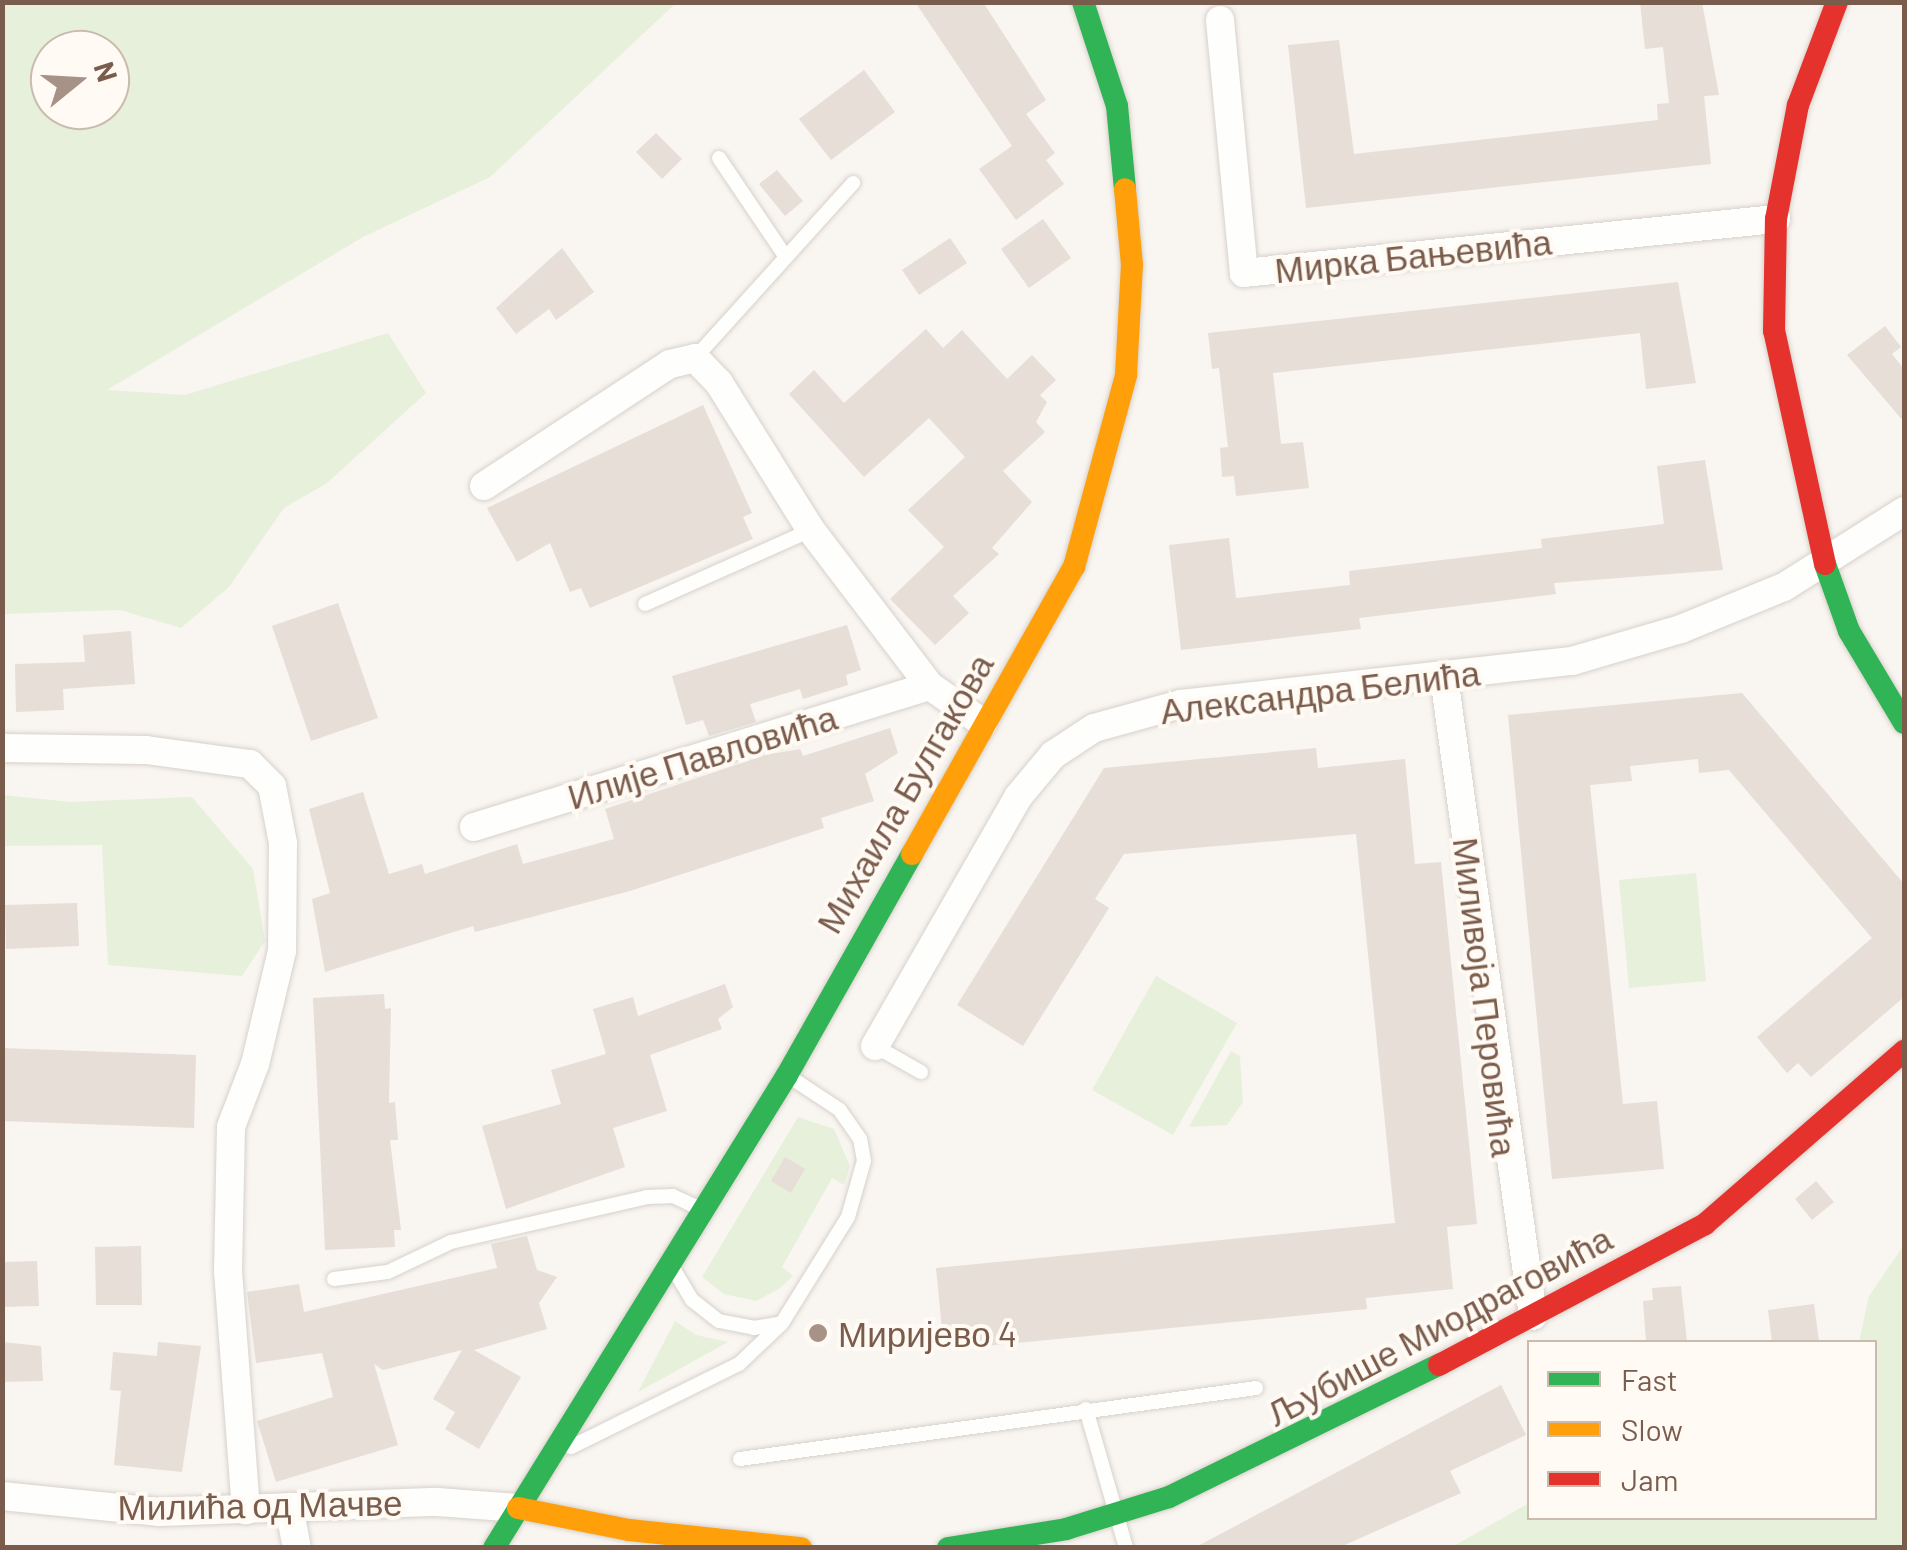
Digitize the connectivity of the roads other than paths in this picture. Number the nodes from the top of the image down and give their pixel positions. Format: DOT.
graph roads {
  1 [pos="1084,2"];
  2 [pos="1837,2"];
  3 [pos="1220,20"];
  4 [pos="719,158"];
  5 [pos="853,183"];
  6 [pos="1776,219"];
  7 [pos="783,253"];
  8 [pos="695,358"];
  9 [pos="484,486"];
  10 [pos="1904,510"];
  11 [pos="811,530"];
  12 [pos="1825,566"];
  13 [pos="644,604"];
  14 [pos="1444,677"];
  15 [pos="930,686"];
  16 [pos="982,723"];
  17 [pos="1904,723"];
  18 [pos="2,748"];
  19 [pos="474,826"];
  20 [pos="875,1046"];
  21 [pos="1904,1051"];
  22 [pos="921,1072"];
  23 [pos="786,1075"];
  24 [pos="702,1209"];
  25 [pos="671,1264"];
  26 [pos="334,1279"];
  27 [pos="1533,1316"];
  28 [pos="782,1323"];
  29 [pos="1256,1388"];
  30 [pos="1086,1409"];
  31 [pos="552,1456"];
  32 [pos="740,1459"];
  33 [pos="2,1496"];
  34 [pos="289,1507"];
  35 [pos="518,1508"];
  36 [pos="246,1510"];
  37 [pos="1113,1517"];
  38 [pos="772,1547"];
  39 [pos="297,1548"];
  40 [pos="494,1548"];
  41 [pos="801,1548"];
  42 [pos="948,1548"];
  43 [pos="1126,1548"];
  1 -- 16 [label="street, Михаила Булгакова"];
  2 -- 6 [label="street"];
  3 -- 6 [label="street, Мирка Бањевића"];
  4 -- 7 [label="lane"];
  5 -- 7 [label="lane"];
  6 -- 12 [label="street"];
  7 -- 8 [label="lane"];
  8 -- 9 [label="street"];
  8 -- 11 [label="street"];
  10 -- 12 [label="street, Александра Белића"];
  11 -- 13 [label="lane"];
  11 -- 15 [label="street"];
  12 -- 14 [label="street, Александра Белића"];
  12 -- 17 [label="street"];
  14 -- 20 [label="street, Александра Белића"];
  14 -- 27 [label="street, Миливоја Перовића"];
  15 -- 16 [label="street"];
  15 -- 19 [label="street, Илије Павловића"];
  16 -- 23 [label="street, Михаила Булгакова"];
  18 -- 36 [label="street"];
  20 -- 22 [label="lane"];
  21 -- 27 [label="street, Љубише Миодраговића"];
  23 -- 24 [label="street, Михаила Булгакова"];
  23 -- 28 [label="lane"];
  24 -- 25 [label="street, Михаила Булгакова"];
  24 -- 26 [label="lane"];
  25 -- 28 [label="lane"];
  25 -- 31 [label="street, Михаила Булгакова"];
  27 -- 37 [label="street, Љубише Миодраговића"];
  28 -- 31 [label="lane"];
  29 -- 30 [label="lane"];
  30 -- 32 [label="lane"];
  30 -- 37 [label="lane"];
  31 -- 35 [label="street, Михаила Булгакова"];
  33 -- 36 [label="street, Милића од Мачве"];
  34 -- 35 [label="street, Милића од Мачве"];
  34 -- 36 [label="street, Милића од Мачве"];
  34 -- 39 [label="street"];
  35 -- 38 [label="street"];
  35 -- 40 [label="street, Михаила Булгакова"];
  37 -- 42 [label="street, Љубише Миодраговића"];
  37 -- 43 [label="lane"];
  38 -- 41 [label="street"];
}
